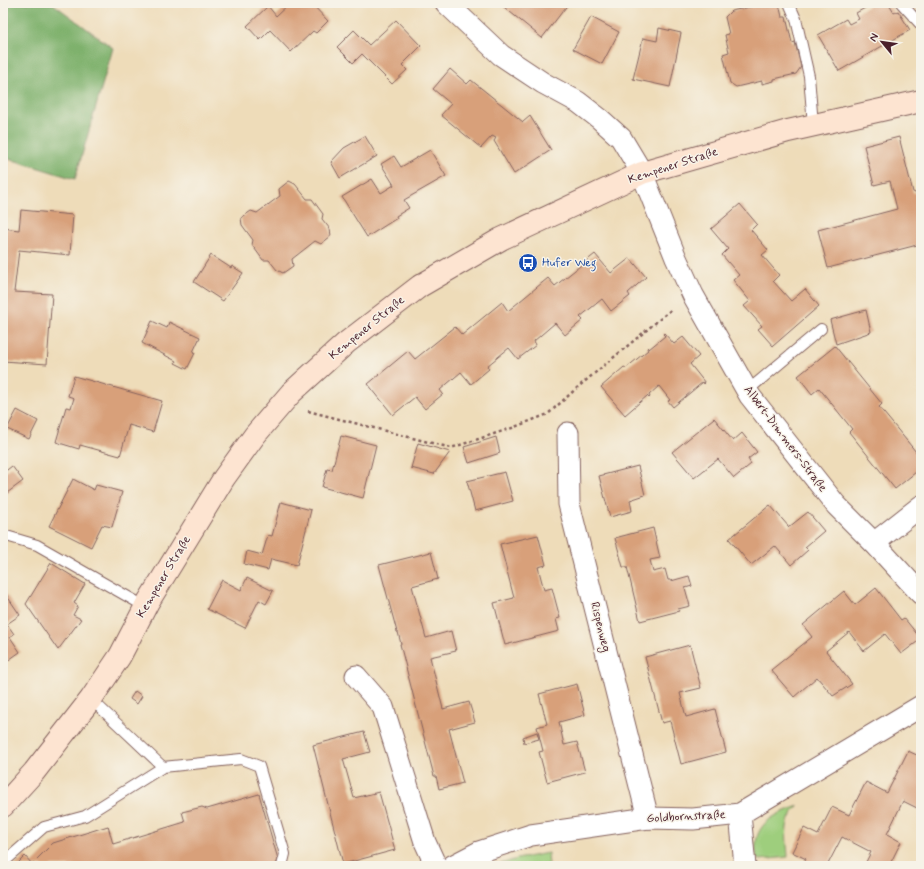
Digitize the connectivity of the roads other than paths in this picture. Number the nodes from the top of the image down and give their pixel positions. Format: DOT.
graph roads {
  1 [pos="446,3"];
  2 [pos="789,3"];
  3 [pos="902,3"];
  4 [pos="921,25"];
  5 [pos="921,101"];
  6 [pos="813,125"];
  7 [pos="642,173"];
  8 [pos="820,329"];
  9 [pos="747,391"];
  10 [pos="568,433"];
  11 [pos="921,506"];
  12 [pos="3,535"];
  13 [pos="874,542"];
  14 [pos="921,594"];
  15 [pos="146,606"];
  16 [pos="356,676"];
  17 [pos="91,699"];
  18 [pos="921,706"];
  19 [pos="163,767"];
  20 [pos="3,806"];
  21 [pos="740,814"];
  22 [pos="648,818"];
  23 [pos="3,863"];
  24 [pos="282,866"];
  25 [pos="436,866"];
  26 [pos="452,866"];
  27 [pos="746,866"];
  1 -- 7 [label="street"];
  2 -- 6 [label="lane"];
  3 -- 4 [label="lane"];
  5 -- 6 [label="main road, Kempener Straße"];
  6 -- 7 [label="main road, Kempener Straße"];
  7 -- 9 [label="street, Albert-Dimmers-Straße"];
  7 -- 15 [label="main road, Kempener Straße"];
  8 -- 9 [label="lane"];
  9 -- 13 [label="street, Albert-Dimmers-Straße"];
  10 -- 22 [label="street, Rispenweg"];
  11 -- 13 [label="street"];
  12 -- 15 [label="lane"];
  13 -- 14 [label="street, Albert-Dimmers-Straße"];
  15 -- 17 [label="main road, Kempener Straße"];
  16 -- 25 [label="street"];
  17 -- 19 [label="lane"];
  17 -- 20 [label="main road, Kempener Straße"];
  18 -- 21 [label="street, Goldbornstraße"];
  19 -- 23 [label="lane"];
  19 -- 24 [label="lane"];
  21 -- 22 [label="street, Goldbornstraße"];
  21 -- 27 [label="street"];
  22 -- 26 [label="street, Goldbornstraße"];
}
